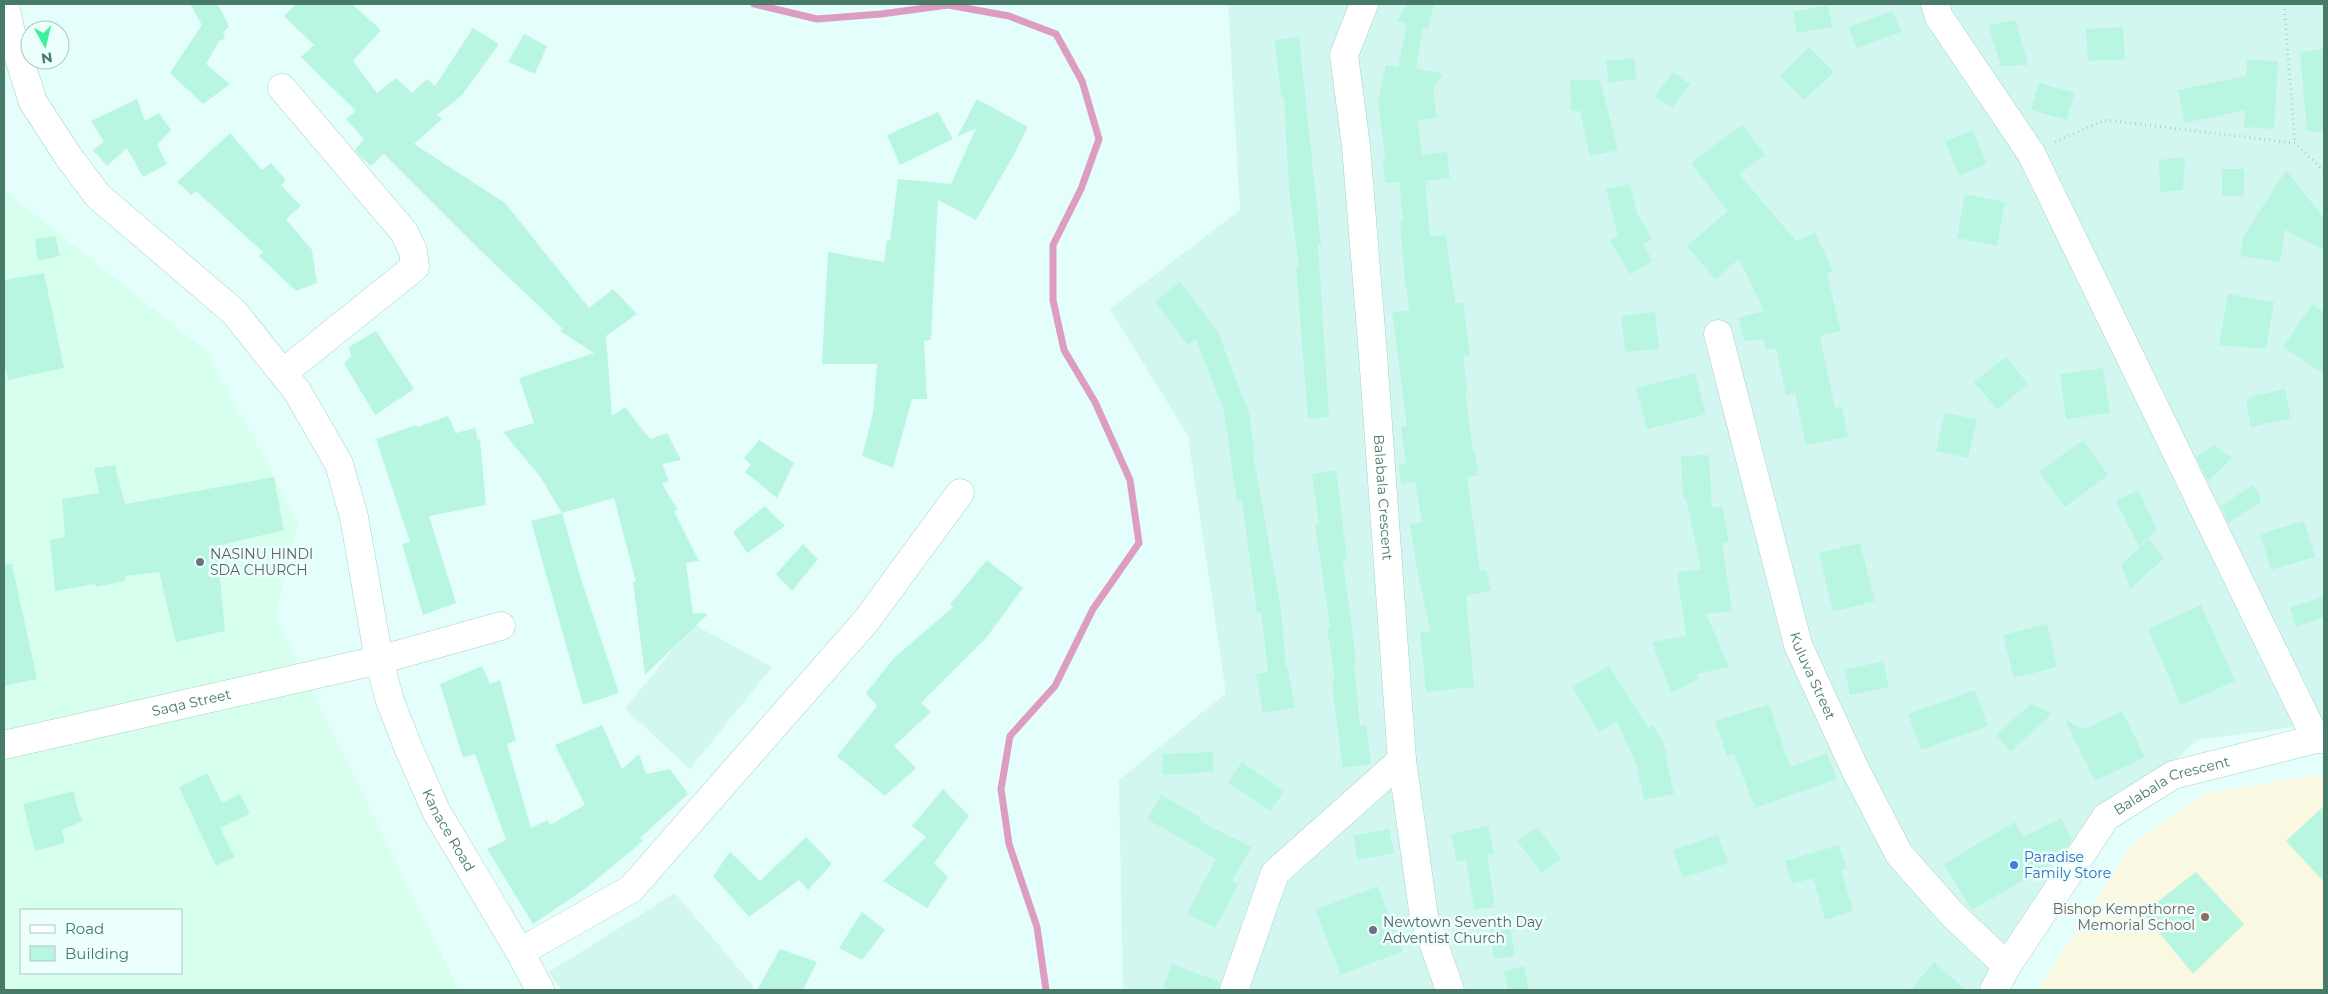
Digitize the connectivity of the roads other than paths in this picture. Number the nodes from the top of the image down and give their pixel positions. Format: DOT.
graph roads {
  1 [pos="5,4"];
  2 [pos="1364,4"];
  3 [pos="1935,4"];
  4 [pos="13,75"];
  5 [pos="282,88"];
  6 [pos="1718,334"];
  7 [pos="284,372"];
  8 [pos="960,492"];
  9 [pos="501,626"];
  10 [pos="379,660"];
  11 [pos="2320,739"];
  12 [pos="4,745"];
  13 [pos="1402,760"];
  14 [pos="520,952"];
  15 [pos="2007,966"];
  16 [pos="540,990"];
  17 [pos="1234,990"];
  18 [pos="1450,990"];
  19 [pos="1994,990"];
  1 -- 4 [label="street, Kanace Road"];
  2 -- 13 [label="street, Balabala Crescent"];
  3 -- 11 [label="street"];
  4 -- 7 [label="street, Kanace Road"];
  5 -- 7 [label="street"];
  6 -- 15 [label="street, Kuluva Street"];
  7 -- 10 [label="street, Kanace Road"];
  8 -- 14 [label="street"];
  9 -- 10 [label="street, Saqa Street"];
  10 -- 12 [label="street, Saqa Street"];
  10 -- 14 [label="street, Kanace Road"];
  11 -- 15 [label="street, Balabala Crescent"];
  13 -- 17 [label="street"];
  13 -- 18 [label="street, Balabala Crescent"];
  14 -- 16 [label="street, Kanace Road"];
  15 -- 19 [label="street, Balabala Crescent"];
}
